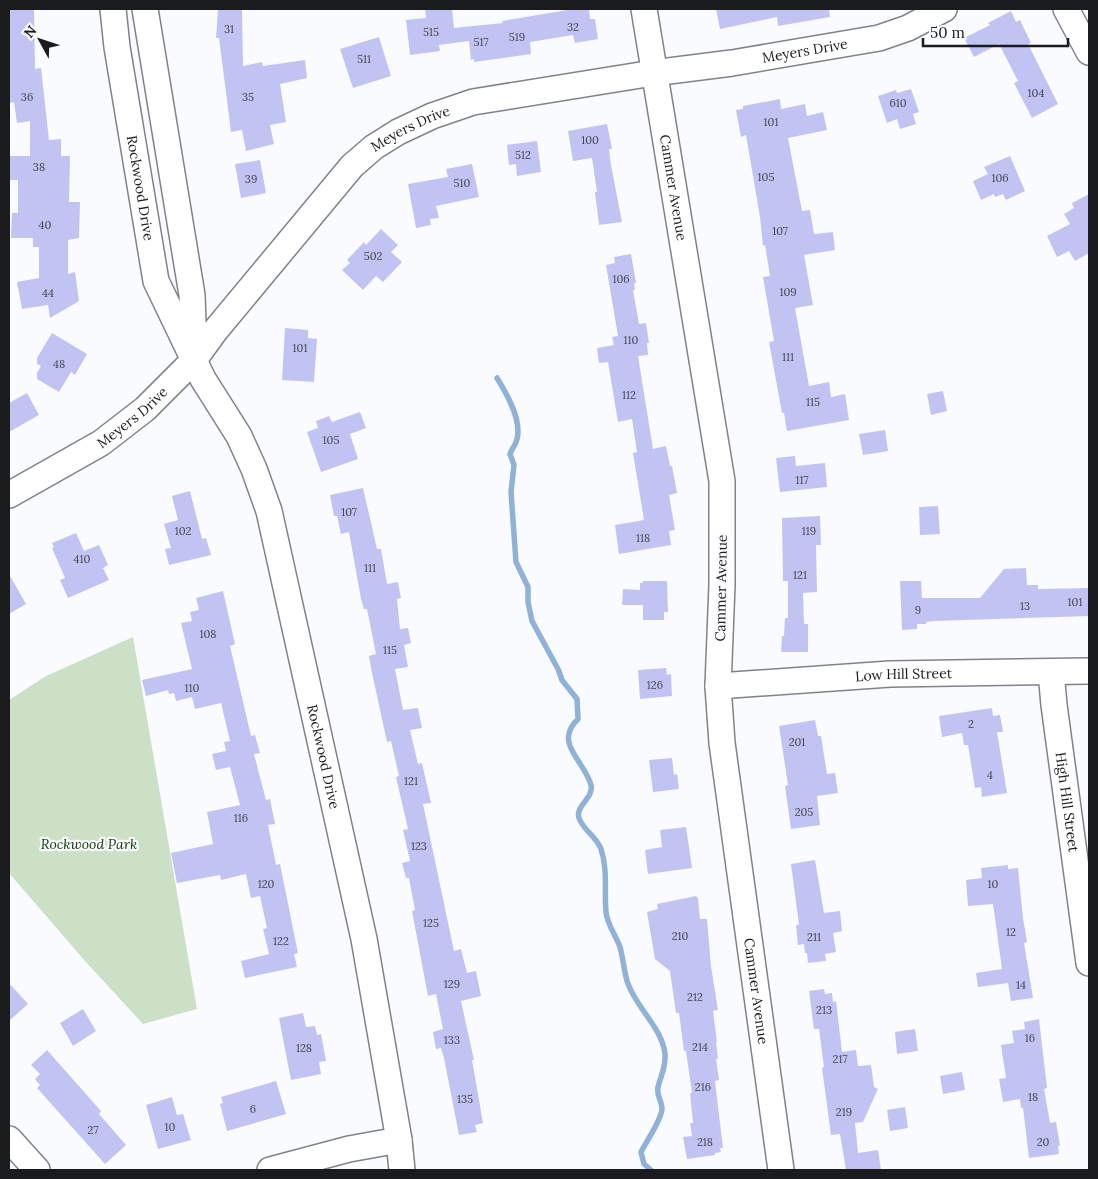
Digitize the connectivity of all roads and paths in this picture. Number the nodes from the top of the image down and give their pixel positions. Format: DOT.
graph roads {
  1 [pos="112,9"];
  2 [pos="145,9"];
  3 [pos="644,9"];
  4 [pos="944,9"];
  5 [pos="1066,9"];
  6 [pos="1089,52"];
  7 [pos="653,72"];
  8 [pos="194,360"];
  9 [pos="9,495"];
  10 [pos="1089,671"];
  11 [pos="1051,672"];
  12 [pos="718,686"];
  13 [pos="1089,963"];
  14 [pos="9,1138"];
  15 [pos="399,1140"];
  16 [pos="37,1170"];
  17 [pos="270,1170"];
  18 [pos="402,1170"];
  19 [pos="781,1170"];
  1 -- 8 [label="street, Rockwood Drive"];
  2 -- 8 [label="street, Rockwood Drive"];
  3 -- 7 [label="street, Cammer Avenue"];
  4 -- 7 [label="street, Meyers Drive"];
  5 -- 6 [label="street"];
  7 -- 8 [label="street, Meyers Drive"];
  7 -- 12 [label="street, Cammer Avenue"];
  8 -- 9 [label="street, Meyers Drive"];
  8 -- 15 [label="street, Rockwood Drive"];
  10 -- 11 [label="street, Low Hill Street"];
  11 -- 12 [label="street, Low Hill Street"];
  11 -- 13 [label="street, High Hill Street"];
  12 -- 19 [label="street, Cammer Avenue"];
  14 -- 16 [label="street"];
  15 -- 17 [label="street"];
  15 -- 18 [label="street, Rockwood Drive"];
}
